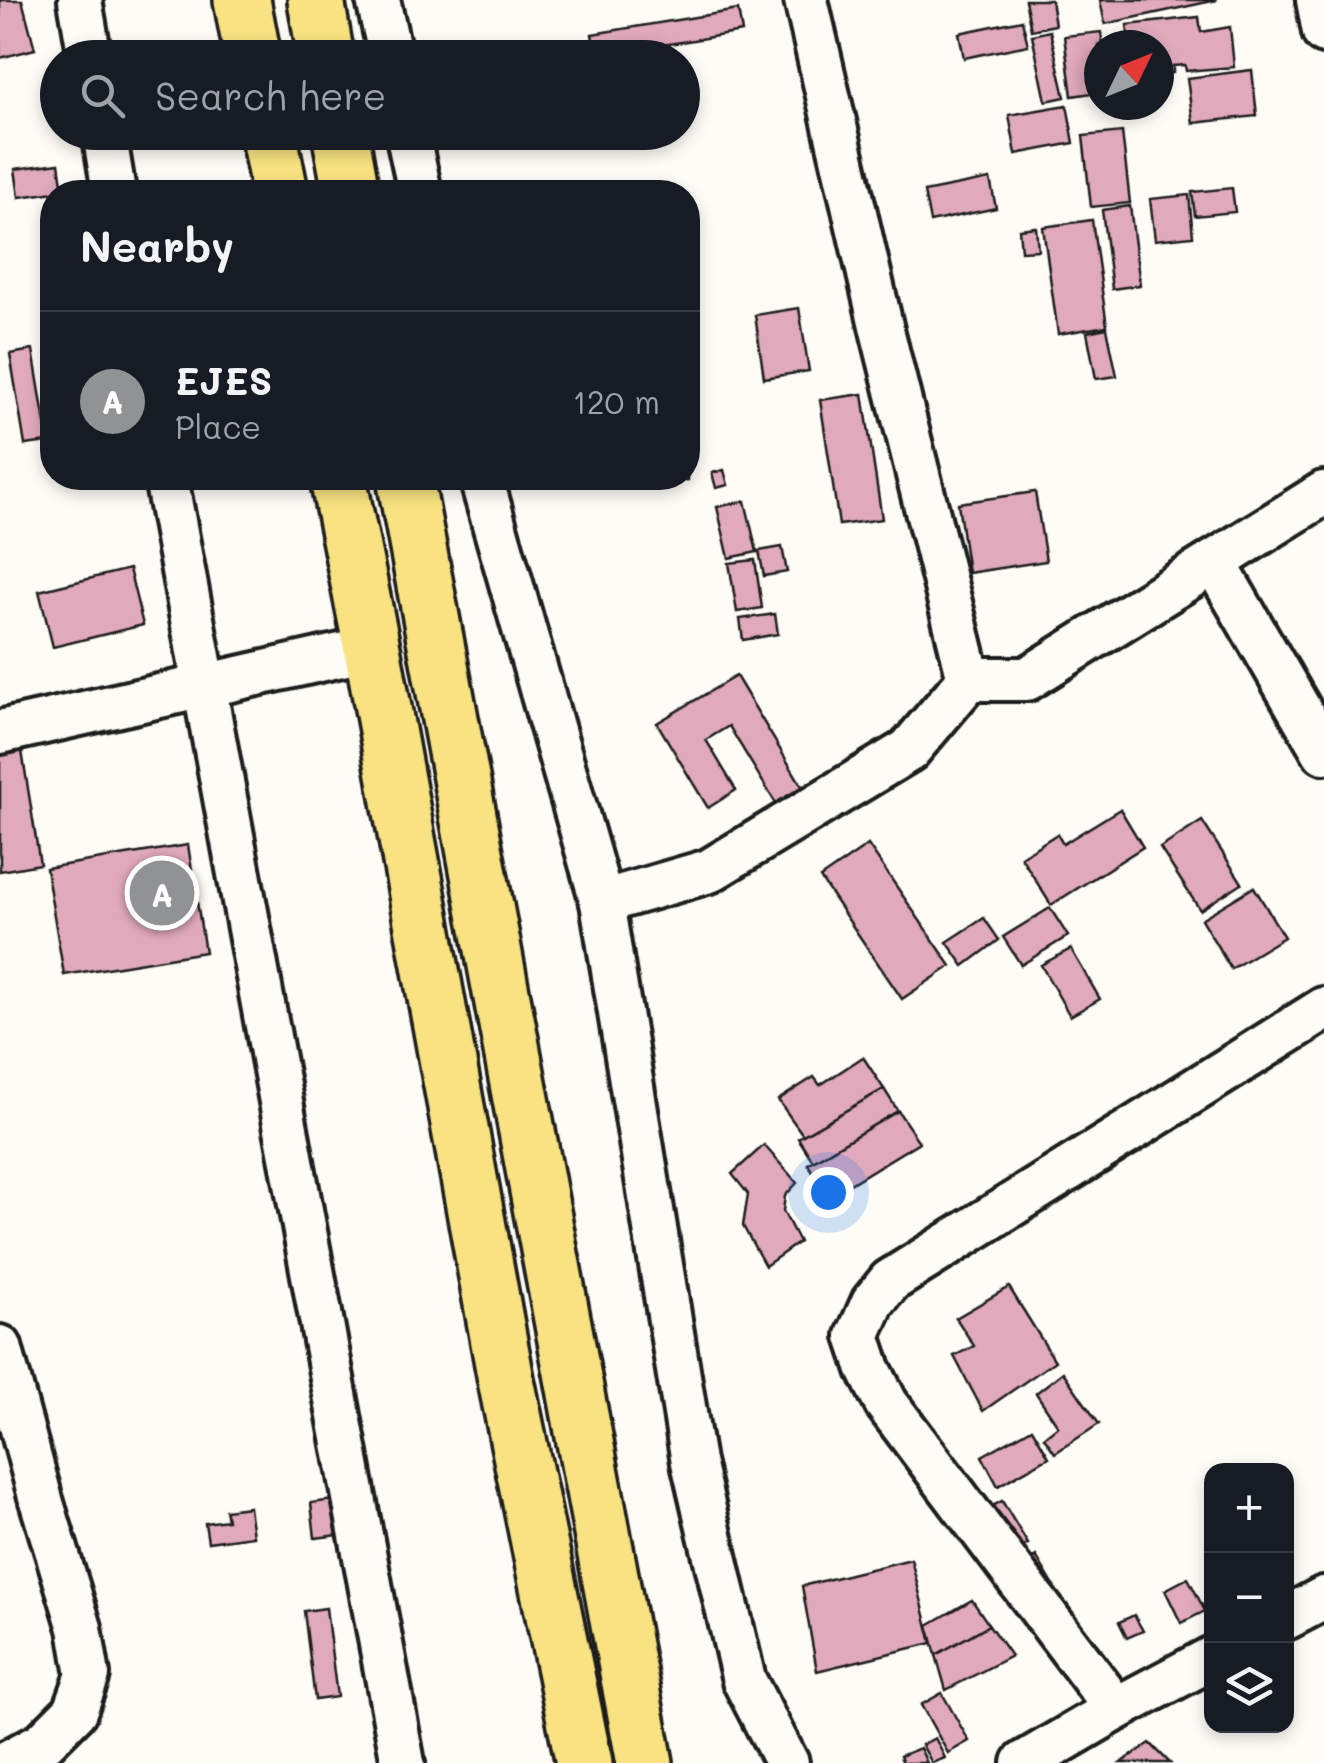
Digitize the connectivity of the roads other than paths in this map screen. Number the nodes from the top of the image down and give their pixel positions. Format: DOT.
graph roads {
  1 [pos="80,0"];
  2 [pos="242,0"];
  3 [pos="316,0"];
  4 [pos="378,0"];
  5 [pos="806,0"];
  6 [pos="1318,0"];
  7 [pos="1324,32"];
  8 [pos="87,40"];
  9 [pos="250,40"];
  10 [pos="323,40"];
  11 [pos="387,40"];
  12 [pos="107,150"];
  13 [pos="272,150"];
  14 [pos="344,150"];
  15 [pos="411,150"];
  16 [pos="112,180"];
  17 [pos="278,180"];
  18 [pos="350,180"];
  19 [pos="417,180"];
  20 [pos="168,490"];
  21 [pos="340,490"];
  22 [pos="406,490"];
  23 [pos="484,490"];
  24 [pos="1324,492"];
  25 [pos="1214,562"];
  26 [pos="372,648"];
  27 [pos="969,679"];
  28 [pos="203,686"];
  29 [pos="0,732"];
  30 [pos="1324,752"];
  31 [pos="602,902"];
  32 [pos="1324,1010"];
  33 [pos="0,1347"];
  34 [pos="1324,1598"];
  35 [pos="1294,1614"];
  36 [pos="1204,1662"];
  37 [pos="1116,1708"];
  38 [pos="1026,1762"];
  39 [pos="6,1763"];
  40 [pos="402,1763"];
  41 [pos="584,1763"];
  42 [pos="645,1763"];
  43 [pos="787,1763"];
  1 -- 8 [label="street"];
  2 -- 9 [label="main road"];
  3 -- 10 [label="main road"];
  4 -- 11 [label="street"];
  5 -- 27 [label="street"];
  6 -- 7 [label="street"];
  12 -- 16 [label="street"];
  13 -- 17 [label="main road"];
  14 -- 18 [label="main road"];
  15 -- 19 [label="street"];
  20 -- 28 [label="street"];
  21 -- 26 [label="main road"];
  22 -- 42 [label="main road"];
  23 -- 31 [label="street"];
  24 -- 25 [label="street"];
  25 -- 27 [label="street"];
  25 -- 30 [label="street"];
  26 -- 28 [label="street"];
  26 -- 41 [label="main road"];
  27 -- 31 [label="street"];
  28 -- 29 [label="street"];
  28 -- 40 [label="street"];
  31 -- 43 [label="street"];
  32 -- 37 [label="street"];
  33 -- 39 [label="street"];
  34 -- 35 [label="street"];
  36 -- 37 [label="street"];
  37 -- 38 [label="street"];
}
